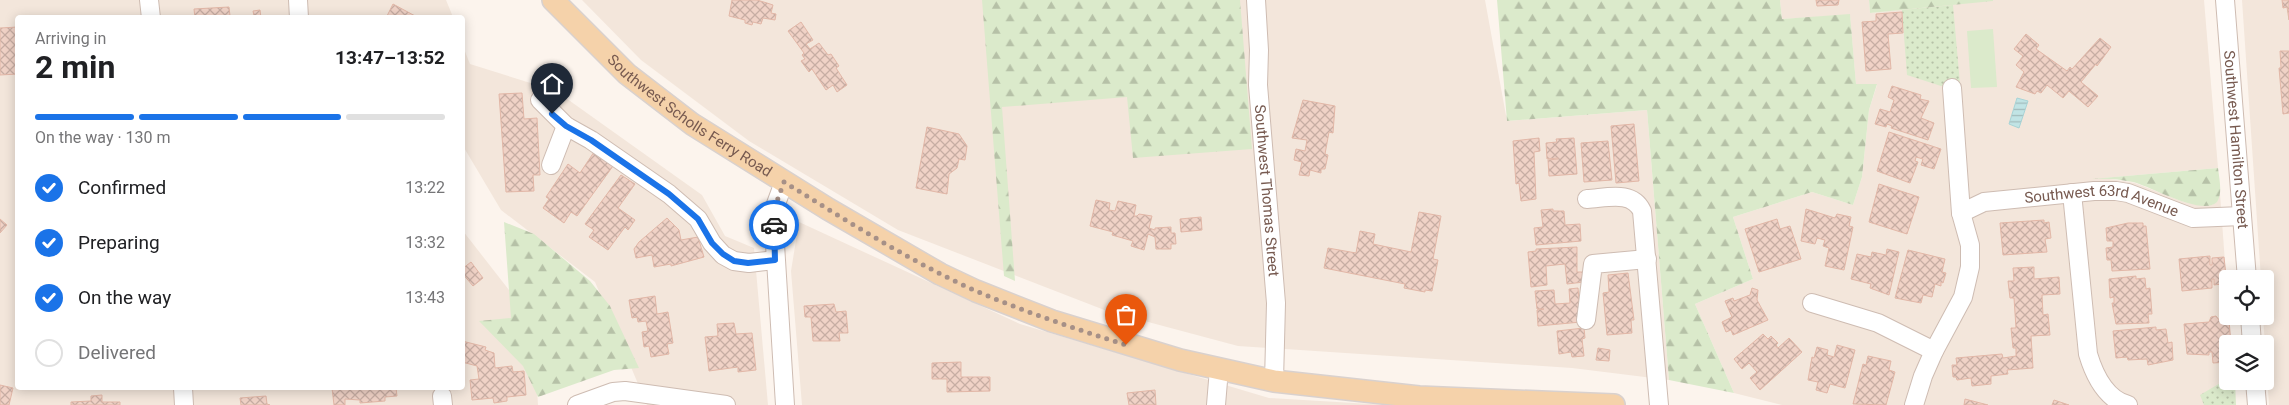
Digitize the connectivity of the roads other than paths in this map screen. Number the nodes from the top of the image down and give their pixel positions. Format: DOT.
graph roads {
  1 [pos="150,0"];
  2 [pos="298,0"];
  3 [pos="553,0"];
  4 [pos="1256,0"];
  5 [pos="2225,0"];
  6 [pos="151,15"];
  7 [pos="300,15"];
  8 [pos="1952,88"];
  9 [pos="540,100"];
  10 [pos="566,126"];
  11 [pos="551,165"];
  12 [pos="784,182"];
  13 [pos="2072,192"];
  14 [pos="1587,199"];
  15 [pos="1961,213"];
  16 [pos="2242,216"];
  17 [pos="1647,259"];
  18 [pos="775,260"];
  19 [pos="2246,270"];
  20 [pos="1812,303"];
  21 [pos="1586,320"];
  22 [pos="1934,351"];
  23 [pos="1219,369"];
  24 [pos="1274,381"];
  25 [pos="183,390"];
  26 [pos="2256,390"];
  27 [pos="1523,403"];
  28 [pos="184,405"];
  29 [pos="577,405"];
  30 [pos="726,405"];
  31 [pos="785,405"];
  32 [pos="1216,405"];
  33 [pos="1614,405"];
  34 [pos="1659,405"];
  35 [pos="1914,405"];
  36 [pos="2128,405"];
  37 [pos="2257,405"];
  1 -- 6 [label="street"];
  2 -- 7 [label="street"];
  3 -- 12 [label="main road, Southwest Scholls Ferry Road"];
  4 -- 24 [label="street, Southwest Thomas Street"];
  5 -- 16 [label="street, Southwest Hamilton Street"];
  8 -- 15 [label="street"];
  9 -- 10 [label="street"];
  10 -- 11 [label="street"];
  10 -- 18 [label="street"];
  12 -- 18 [label="street"];
  12 -- 23 [label="main road, Southwest Scholls Ferry Road"];
  13 -- 15 [label="street, Southwest 63rd Avenue"];
  13 -- 16 [label="street, Southwest 63rd Avenue"];
  13 -- 36 [label="street"];
  14 -- 17 [label="street"];
  15 -- 22 [label="street"];
  16 -- 19 [label="street, Southwest Hamilton Street"];
  17 -- 21 [label="street"];
  17 -- 34 [label="street"];
  18 -- 31 [label="street"];
  20 -- 22 [label="street"];
  22 -- 35 [label="street"];
  23 -- 24 [label="main road, Southwest Scholls Ferry Road"];
  23 -- 32 [label="street"];
  24 -- 27 [label="main road, Southwest Scholls Ferry Road"];
  25 -- 28 [label="street"];
  26 -- 37 [label="street"];
  27 -- 33 [label="main road, Southwest Scholls Ferry Road"];
  29 -- 30 [label="street"];
}
